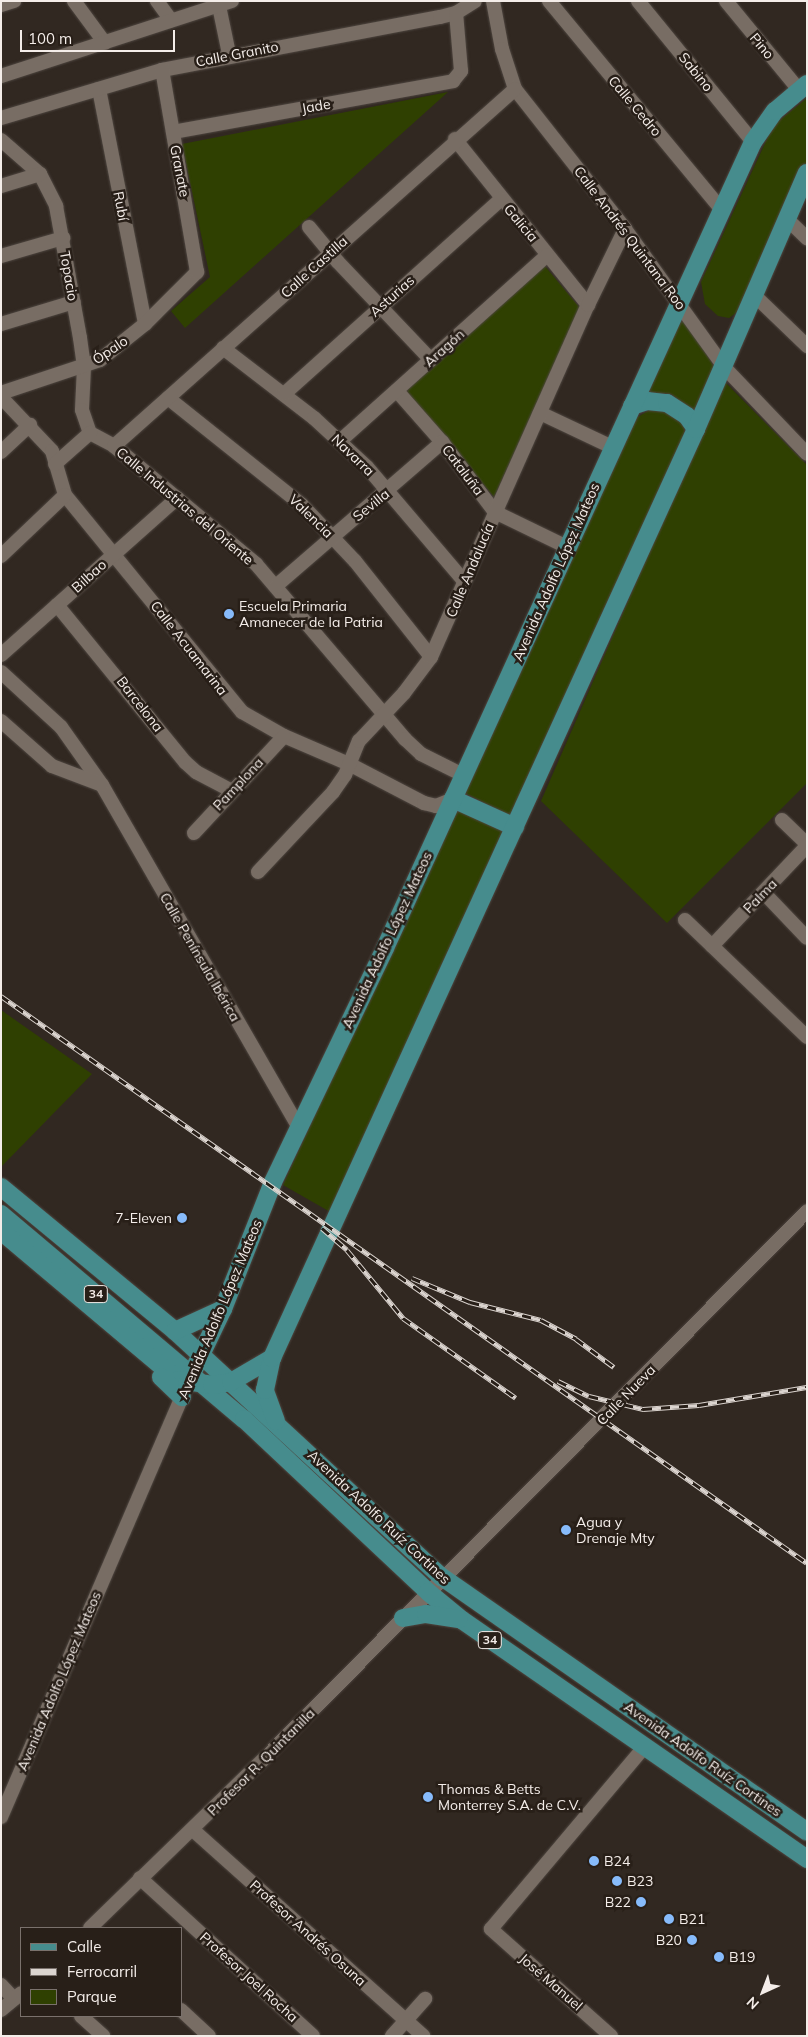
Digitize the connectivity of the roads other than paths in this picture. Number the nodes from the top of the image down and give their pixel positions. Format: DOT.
graph roads {
  1 [pos="14,1"];
  2 [pos="74,1"];
  3 [pos="157,1"];
  4 [pos="475,1"];
  5 [pos="493,1"];
  6 [pos="548,1"];
  7 [pos="638,1"];
  8 [pos="726,1"];
  9 [pos="225,4"];
  10 [pos="1,5"];
  11 [pos="456,13"];
  12 [pos="172,20"];
  13 [pos="105,43"];
  14 [pos="229,54"];
  15 [pos="162,70"];
  16 [pos="1,76"];
  17 [pos="803,87"];
  18 [pos="99,89"];
  19 [pos="515,89"];
  20 [pos="1,118"];
  21 [pos="173,132"];
  22 [pos="455,139"];
  23 [pos="1,140"];
  24 [pos="753,142"];
  25 [pos="807,173"];
  26 [pos="40,174"];
  27 [pos="1,186"];
  28 [pos="501,199"];
  29 [pos="722,210"];
  30 [pos="787,219"];
  31 [pos="309,227"];
  32 [pos="625,229"];
  33 [pos="63,238"];
  34 [pos="807,238"];
  35 [pos="330,252"];
  36 [pos="547,255"];
  37 [pos="1,256"];
  38 [pos="197,272"];
  39 [pos="754,295"];
  40 [pos="679,301"];
  41 [pos="74,302"];
  42 [pos="588,305"];
  43 [pos="381,307"];
  44 [pos="1,324"];
  45 [pos="146,324"];
  46 [pos="807,346"];
  47 [pos="223,348"];
  48 [pos="431,360"];
  49 [pos="84,367"];
  50 [pos="724,367"];
  51 [pos="397,391"];
  52 [pos="284,394"];
  53 [pos="1,395"];
  54 [pos="168,398"];
  55 [pos="632,406"];
  56 [pos="540,413"];
  57 [pos="30,425"];
  58 [pos="696,430"];
  59 [pos="90,433"];
  60 [pos="340,441"];
  61 [pos="442,442"];
  62 [pos="114,446"];
  63 [pos="612,448"];
  64 [pos="1,452"];
  65 [pos="807,454"];
  66 [pos="55,464"];
  67 [pos="389,491"];
  68 [pos="65,495"];
  69 [pos="178,498"];
  70 [pos="495,512"];
  71 [pos="332,536"];
  72 [pos="567,547"];
  73 [pos="114,554"];
  74 [pos="1,556"];
  75 [pos="464,581"];
  76 [pos="276,586"];
  77 [pos="57,605"];
  78 [pos="1,655"];
  79 [pos="431,657"];
  80 [pos="1,672"];
  81 [pos="384,715"];
  82 [pos="1,722"];
  83 [pos="284,736"];
  84 [pos="350,764"];
  85 [pos="463,776"];
  86 [pos="102,785"];
  87 [pos="232,791"];
  88 [pos="452,798"];
  89 [pos="782,820"];
  90 [pos="515,827"];
  91 [pos="194,833"];
  92 [pos="807,845"];
  93 [pos="258,872"];
  94 [pos="764,893"];
  95 [pos="685,920"];
  96 [pos="807,938"];
  97 [pos="712,946"];
  98 [pos="807,1037"];
  99 [pos="300,1129"];
  100 [pos="1,1187"];
  101 [pos="807,1211"];
  102 [pos="1,1214"];
  103 [pos="1,1231"];
  104 [pos="223,1308"];
  105 [pos="175,1331"];
  106 [pos="200,1353"];
  107 [pos="272,1358"];
  108 [pos="231,1382"];
  109 [pos="191,1385"];
  110 [pos="276,1421"];
  111 [pos="442,1577"];
  112 [pos="428,1592"];
  113 [pos="403,1618"];
  114 [pos="462,1620"];
  115 [pos="644,1747"];
  116 [pos="1,1817"];
  117 [pos="193,1830"];
  118 [pos="807,1832"];
  119 [pos="807,1859"];
  120 [pos="140,1878"];
  121 [pos="91,1927"];
  122 [pos="1,1985"];
  123 [pos="18,1996"];
  124 [pos="424,1999"];
  125 [pos="1,2010"];
  126 [pos="182,2011"];
  127 [pos="82,2017"];
  128 [pos="406,2021"];
  129 [pos="103,2036"];
  130 [pos="209,2036"];
  131 [pos="313,2036"];
  132 [pos="392,2036"];
  133 [pos="423,2036"];
  134 [pos="611,2036"];
  1 -- 10 [label="street"];
  2 -- 13 [label="street"];
  3 -- 12 [label="street"];
  4 -- 11 [label="street, Calle Granito"];
  5 -- 19 [label="street, Calle Andrés Quintana Roo"];
  6 -- 29 [label="street, Calle Cedro"];
  7 -- 24 [label="street, Sabino"];
  8 -- 17 [label="street, Pino"];
  9 -- 12 [label="street"];
  9 -- 14 [label="street"];
  11 -- 14 [label="street, Calle Granito"];
  11 -- 21 [label="street, Jade"];
  12 -- 13 [label="street"];
  13 -- 16 [label="street"];
  14 -- 15 [label="street, Calle Granito"];
  15 -- 18 [label="street, Calle Granito"];
  15 -- 21 [label="street, Granate"];
  17 -- 24 [label="main road, Avenida Adolfo López Mateos"];
  18 -- 20 [label="street, Calle Granito"];
  18 -- 45 [label="street, Rubí"];
  19 -- 22 [label="street, Calle Castilla"];
  19 -- 32 [label="street, Calle Andrés Quintana Roo"];
  21 -- 38 [label="street, Granate"];
  22 -- 28 [label="street, Galicia"];
  22 -- 35 [label="street, Calle Castilla"];
  23 -- 26 [label="street, Topacio"];
  24 -- 29 [label="main road, Avenida Adolfo López Mateos"];
  25 -- 30 [label="main road"];
  26 -- 27 [label="street"];
  26 -- 33 [label="street, Topacio"];
  28 -- 36 [label="street, Galicia"];
  28 -- 43 [label="street, Asturias"];
  29 -- 40 [label="main road, Avenida Adolfo López Mateos"];
  30 -- 34 [label="street"];
  30 -- 39 [label="main road"];
  31 -- 35 [label="street"];
  32 -- 40 [label="street, Calle Andrés Quintana Roo"];
  32 -- 42 [label="street, Calle Andalucía"];
  33 -- 37 [label="street"];
  33 -- 41 [label="street, Topacio"];
  35 -- 43 [label="street"];
  35 -- 47 [label="street, Calle Castilla"];
  36 -- 42 [label="street, Galicia"];
  36 -- 48 [label="street, Aragón"];
  38 -- 45 [label="street, Ópalo"];
  39 -- 46 [label="street"];
  39 -- 50 [label="main road"];
  40 -- 50 [label="street, Calle Andrés Quintana Roo"];
  40 -- 55 [label="main road, Avenida Adolfo López Mateos"];
  41 -- 44 [label="street"];
  41 -- 49 [label="street, Topacio"];
  42 -- 56 [label="street, Calle Andalucía"];
  43 -- 48 [label="street"];
  43 -- 52 [label="street, Asturias"];
  45 -- 49 [label="street, Ópalo"];
  47 -- 52 [label="street, Navarra"];
  47 -- 54 [label="street, Calle Castilla"];
  48 -- 51 [label="street, Aragón"];
  49 -- 53 [label="street, Ópalo"];
  49 -- 59 [label="street, Topacio"];
  50 -- 58 [label="main road"];
  50 -- 65 [label="street, Calle Andrés Quintana Roo"];
  51 -- 60 [label="street, Aragón"];
  51 -- 61 [label="street, Cataluña"];
  52 -- 60 [label="street, Navarra"];
  53 -- 57 [label="street, Calle Acuamarina"];
  54 -- 62 [label="street, Calle Castilla"];
  54 -- 71 [label="street, Valencia"];
  55 -- 58 [label="main road"];
  55 -- 63 [label="main road, Avenida Adolfo López Mateos"];
  56 -- 63 [label="street"];
  56 -- 70 [label="street, Calle Andalucía"];
  57 -- 64 [label="street"];
  57 -- 66 [label="street, Calle Acuamarina"];
  58 -- 90 [label="main road"];
  59 -- 62 [label="street, Calle Industrias del Oriente"];
  59 -- 66 [label="street"];
  60 -- 67 [label="street, Navarra"];
  61 -- 67 [label="street, Sevilla"];
  61 -- 70 [label="street, Cataluña"];
  62 -- 69 [label="street, Calle Industrias del Oriente"];
  63 -- 72 [label="main road, Avenida Adolfo López Mateos"];
  66 -- 68 [label="street, Calle Acuamarina"];
  67 -- 71 [label="street, Sevilla"];
  67 -- 75 [label="street, Navarra"];
  68 -- 73 [label="street, Calle Acuamarina"];
  68 -- 74 [label="street"];
  69 -- 73 [label="street, Bilbao"];
  69 -- 76 [label="street, Calle Industrias del Oriente"];
  70 -- 72 [label="street, Cataluña"];
  70 -- 75 [label="street, Calle Andalucía"];
  71 -- 76 [label="street, Sevilla"];
  71 -- 79 [label="street, Valencia"];
  72 -- 85 [label="main road, Avenida Adolfo López Mateos"];
  73 -- 77 [label="street, Bilbao"];
  73 -- 83 [label="street, Calle Acuamarina"];
  75 -- 79 [label="street, Calle Andalucía"];
  76 -- 81 [label="street, Calle Industrias del Oriente"];
  77 -- 78 [label="street, Bilbao"];
  77 -- 87 [label="street, Barcelona"];
  79 -- 81 [label="street, Calle Andalucía"];
  80 -- 86 [label="street, Calle Península Ibérica"];
  81 -- 84 [label="street, Calle Andalucía"];
  81 -- 85 [label="street, Calle Industrias del Oriente"];
  82 -- 86 [label="street"];
  83 -- 84 [label="street, Calle Acuamarina"];
  83 -- 87 [label="street, Pamplona"];
  84 -- 88 [label="street, Calle Acuamarina"];
  84 -- 93 [label="street, Calle Andalucía"];
  85 -- 88 [label="main road, Avenida Adolfo López Mateos"];
  86 -- 99 [label="street, Calle Península Ibérica"];
  87 -- 91 [label="street, Pamplona"];
  88 -- 90 [label="main road"];
  88 -- 99 [label="main road, Avenida Adolfo López Mateos"];
  89 -- 92 [label="street"];
  90 -- 107 [label="main road"];
  92 -- 94 [label="street, Palma"];
  94 -- 96 [label="street"];
  94 -- 97 [label="street, Palma"];
  95 -- 97 [label="street"];
  97 -- 98 [label="street"];
  99 -- 104 [label="main road, Avenida Adolfo López Mateos"];
  100 -- 105 [label="main road, Avenida Adolfo Ruíz Cortines / 34"];
  101 -- 111 [label="street, Calle Nueva"];
  102 -- 109 [label="main road, Avenida Adolfo Ruíz Cortines / 34"];
  103 -- 109 [label="main road, Avenida Adolfo Ruíz Cortines / 34"];
  104 -- 105 [label="main road"];
  104 -- 106 [label="main road, Avenida Adolfo López Mateos"];
  105 -- 106 [label="main road, Avenida Adolfo Ruíz Cortines / 34"];
  106 -- 108 [label="main road, Avenida Adolfo Ruíz Cortines / 34"];
  106 -- 109 [label="main road, Avenida Adolfo López Mateos"];
  107 -- 108 [label="main road"];
  107 -- 110 [label="main road"];
  108 -- 109 [label="main road"];
  108 -- 110 [label="main road, Avenida Adolfo Ruíz Cortines / 34"];
  109 -- 112 [label="main road, Avenida Adolfo Ruíz Cortines / 34"];
  109 -- 116 [label="street, Avenida Adolfo López Mateos"];
  110 -- 111 [label="main road, Avenida Adolfo Ruíz Cortines / 34"];
  111 -- 112 [label="street, Calle Nueva"];
  111 -- 118 [label="main road, Avenida Adolfo Ruíz Cortines / 34"];
  112 -- 113 [label="street, Profesor R. Quintanilla"];
  112 -- 114 [label="main road, Avenida Adolfo Ruíz Cortines / 34"];
  113 -- 114 [label="main road"];
  113 -- 117 [label="street, Profesor R. Quintanilla"];
  114 -- 115 [label="main road, Avenida Adolfo Ruíz Cortines / 34"];
  115 -- 119 [label="main road, Avenida Adolfo Ruíz Cortines / 34"];
  115 -- 134 [label="street, José Manuel"];
  117 -- 120 [label="street, Profesor R. Quintanilla"];
  117 -- 128 [label="street, Profesor Andrés Osuna"];
  120 -- 121 [label="street, Profesor R. Quintanilla"];
  120 -- 131 [label="street, Profesor Joel Rocha"];
  122 -- 123 [label="street"];
  123 -- 125 [label="street"];
  124 -- 128 [label="street"];
  126 -- 130 [label="street"];
  127 -- 129 [label="street"];
  128 -- 132 [label="street"];
  128 -- 133 [label="street, Profesor Andrés Osuna"];
}
